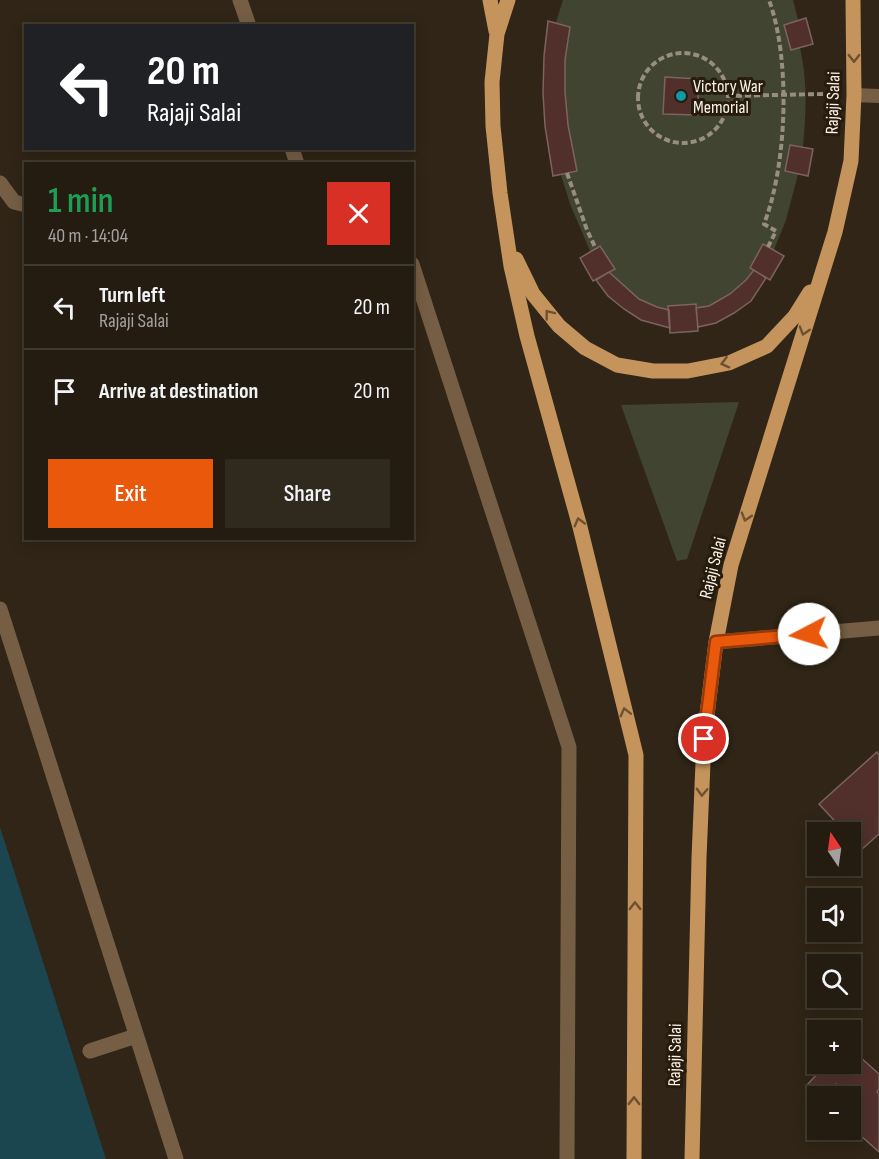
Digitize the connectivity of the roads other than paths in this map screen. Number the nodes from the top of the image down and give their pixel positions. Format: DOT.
graph roads {
  1 [pos="240,0"];
  2 [pos="490,0"];
  3 [pos="508,0"];
  4 [pos="853,0"];
  5 [pos="248,24"];
  6 [pos="497,34"];
  7 [pos="854,95"];
  8 [pos="879,96"];
  9 [pos="0,183"];
  10 [pos="24,205"];
  11 [pos="508,244"];
  12 [pos="823,268"];
  13 [pos="414,270"];
  14 [pos="0,609"];
  15 [pos="879,628"];
  16 [pos="716,642"];
  17 [pos="136,1035"];
  18 [pos="90,1050"];
  19 [pos="176,1159"];
  20 [pos="567,1159"];
  21 [pos="634,1159"];
  22 [pos="692,1159"];
  1 -- 5 [label="street"];
  2 -- 6 [label="main road"];
  3 -- 6 [label="main road"];
  4 -- 7 [label="main road, Rajaji Salai, one-way"];
  6 -- 11 [label="main road"];
  7 -- 8 [label="lane"];
  7 -- 12 [label="main road, Rajaji Salai"];
  9 -- 10 [label="street"];
  12 -- 11 [label="main road, one-way"];
  21 -- 11 [label="main road, one-way"];
  12 -- 16 [label="main road, Rajaji Salai, one-way"];
  13 -- 20 [label="street"];
  14 -- 17 [label="street"];
  15 -- 16 [label="street"];
  16 -- 22 [label="main road, Rajaji Salai, one-way"];
  17 -- 18 [label="street"];
  17 -- 19 [label="street"];
}
